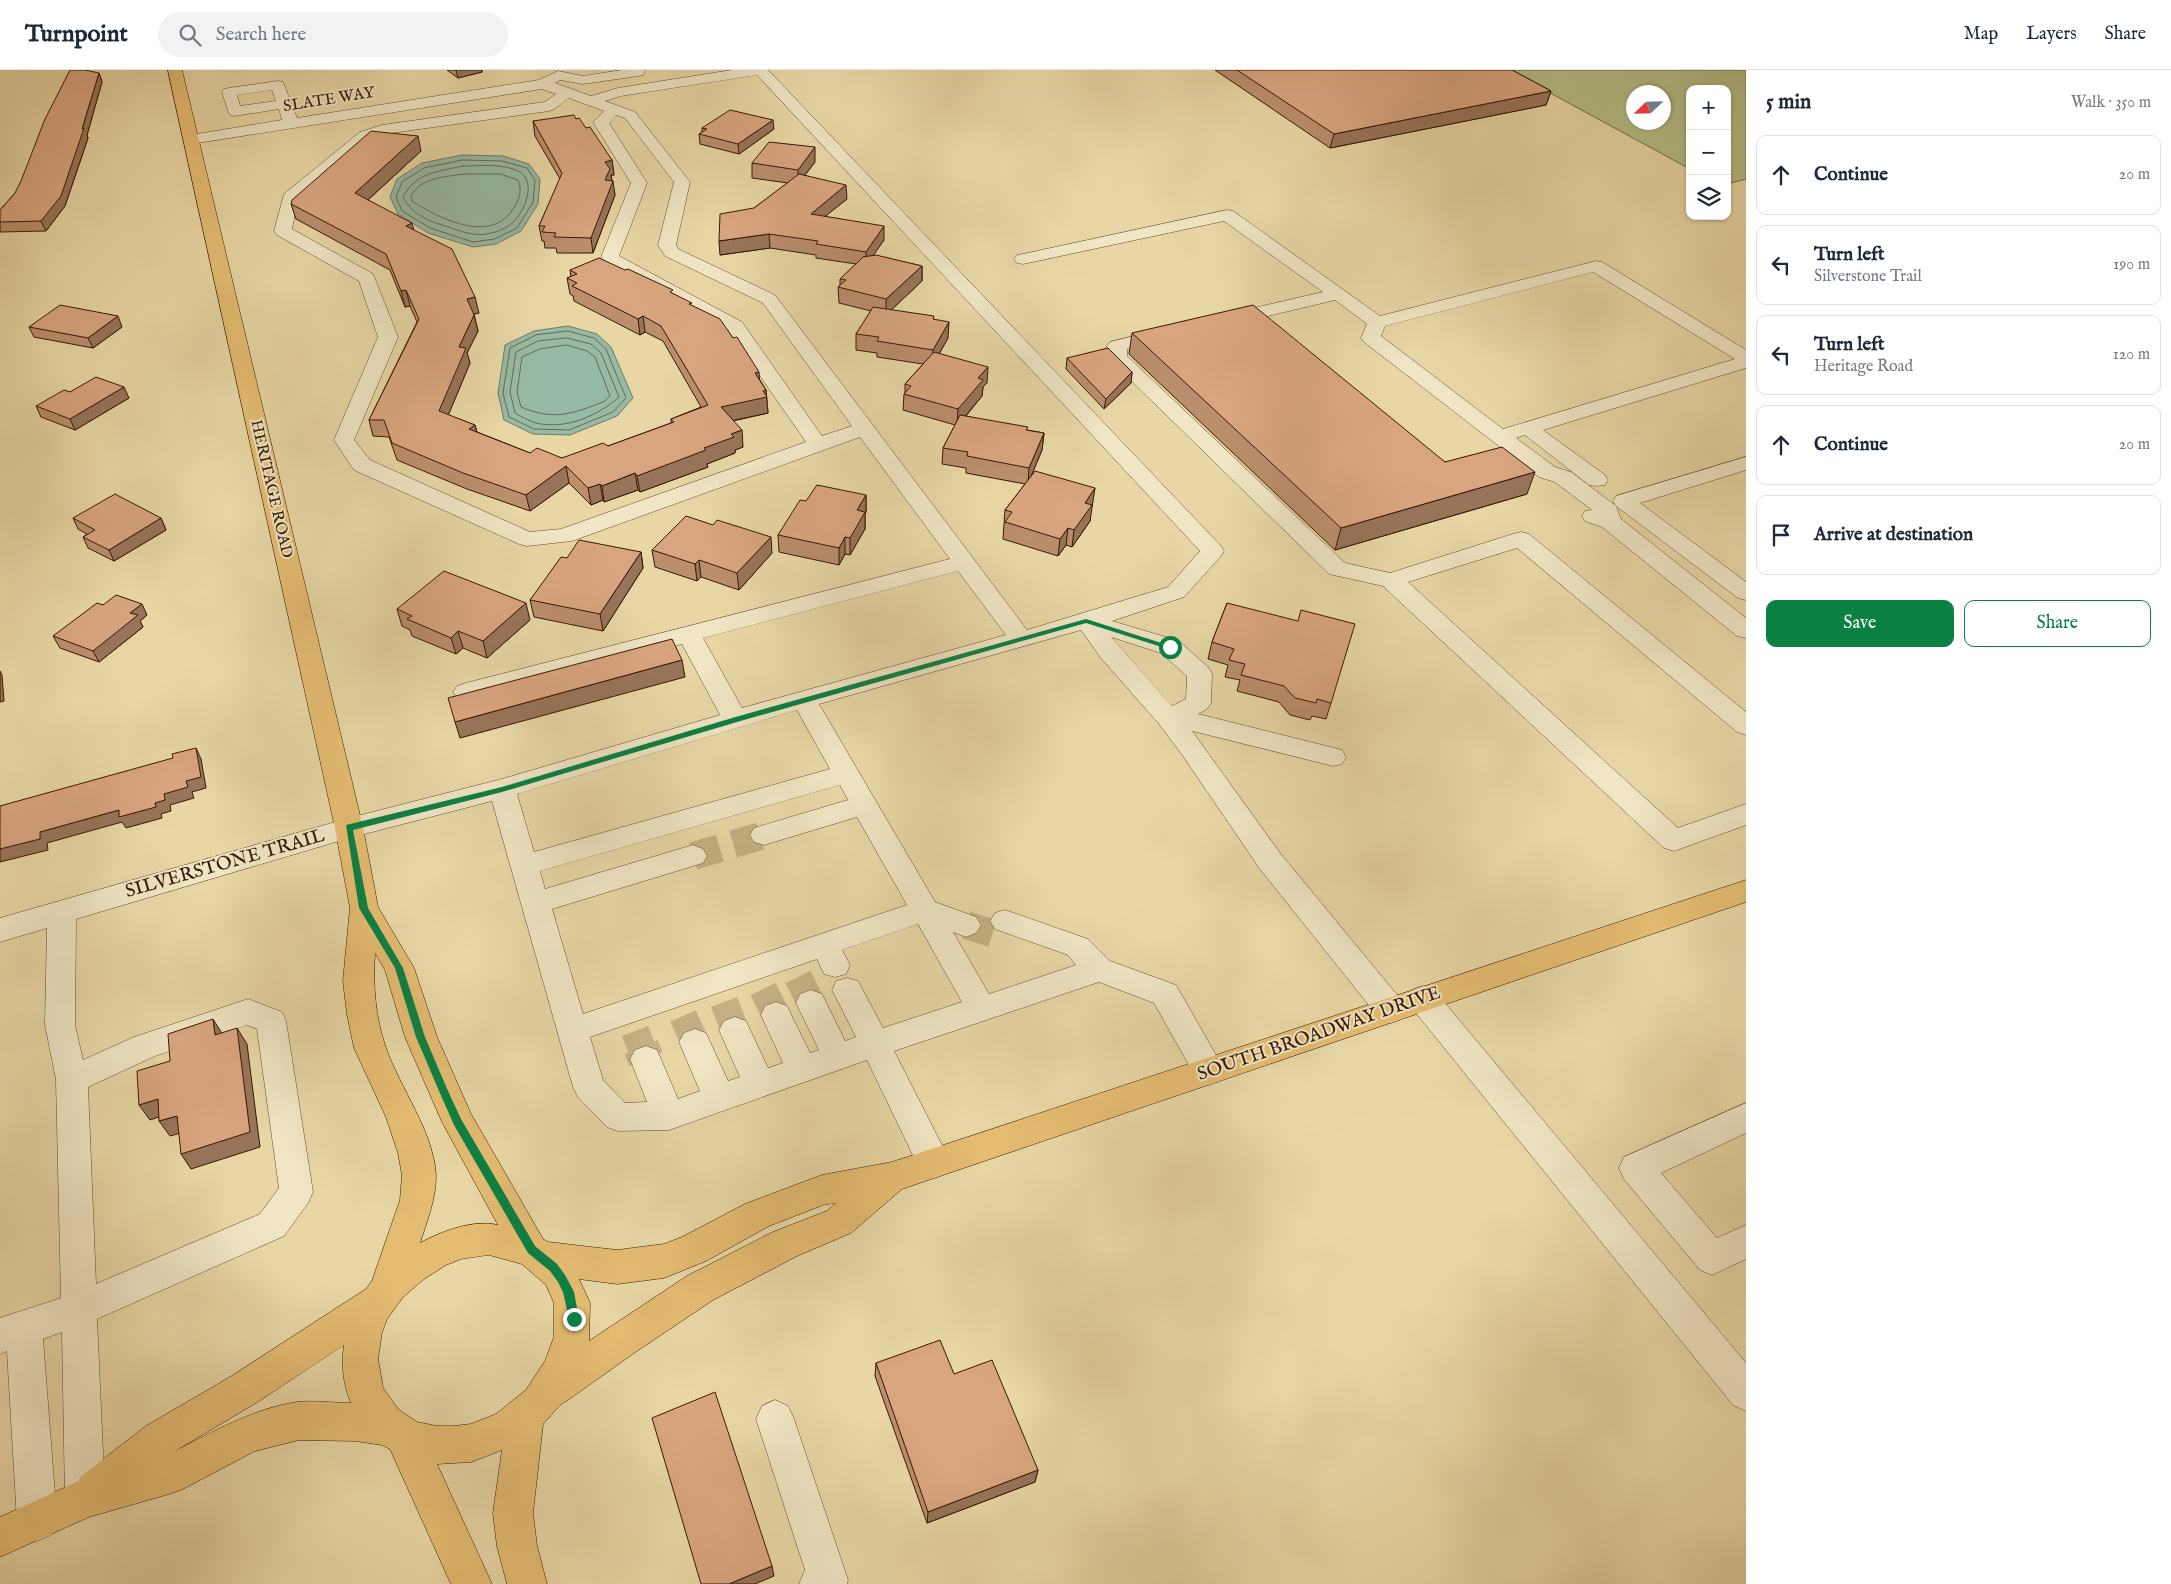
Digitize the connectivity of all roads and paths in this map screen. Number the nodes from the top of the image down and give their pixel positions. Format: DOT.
graph roads {
  1 [pos="175,70"];
  2 [pos="647,70"];
  3 [pos="552,76"];
  4 [pos="568,92"];
  5 [pos="591,101"];
  6 [pos="284,104"];
  7 [pos="614,109"];
  8 [pos="290,124"];
  9 [pos="191,140"];
  10 [pos="1023,259"];
  11 [pos="1338,294"];
  12 [pos="1376,322"];
  13 [pos="1746,360"];
  14 [pos="865,428"];
  15 [pos="1528,428"];
  16 [pos="1501,436"];
  17 [pos="818,445"];
  18 [pos="1746,463"];
  19 [pos="1624,500"];
  20 [pos="964,562"];
  21 [pos="1746,569"];
  22 [pos="1724,576"];
  23 [pos="1390,580"];
  24 [pos="1746,593"];
  25 [pos="1086,621"];
  26 [pos="1746,630"];
  27 [pos="690,634"];
  28 [pos="1021,639"];
  29 [pos="466,692"];
  30 [pos="804,700"];
  31 [pos="1168,718"];
  32 [pos="735,720"];
  33 [pos="1746,726"];
  34 [pos="1333,757"];
  35 [pos="846,774"];
  36 [pos="502,790"];
  37 [pos="864,805"];
  38 [pos="1746,814"];
  39 [pos="349,828"];
  40 [pos="764,835"];
  41 [pos="693,856"];
  42 [pos="525,865"];
  43 [pos="1746,891"];
  44 [pos="535,903"];
  45 [pos="364,908"];
  46 [pos="925,910"];
  47 [pos="62,912"];
  48 [pos="970,917"];
  49 [pos="1002,928"];
  50 [pos="0,930"];
  51 [pos="835,966"];
  52 [pos="1099,970"];
  53 [pos="799,979"];
  54 [pos="764,991"];
  55 [pos="1423,999"];
  56 [pos="724,1005"];
  57 [pos="982,1009"];
  58 [pos="1391,1010"];
  59 [pos="684,1018"];
  60 [pos="573,1030"];
  61 [pos="636,1034"];
  62 [pos="875,1044"];
  63 [pos="838,1058"];
  64 [pos="802,1070"];
  65 [pos="1209,1070"];
  66 [pos="72,1080"];
  67 [pos="760,1085"];
  68 [pos="720,1098"];
  69 [pos="669,1116"];
  70 [pos="1746,1117"];
  71 [pos="934,1163"];
  72 [pos="892,1177"];
  73 [pos="1746,1241"];
  74 [pos="537,1254"];
  75 [pos="383,1294"];
  76 [pos="79,1309"];
  77 [pos="12,1332"];
  78 [pos="550,1390"];
  79 [pos="1746,1392"];
  80 [pos="525,1417"];
  81 [pos="775,1419"];
  82 [pos="397,1431"];
  83 [pos="85,1498"];
  84 [pos="37,1521"];
  85 [pos="0,1537"];
  86 [pos="472,1584"];
  87 [pos="527,1584"];
  88 [pos="819,1584"];
  1 -- 9 [label="main road, HERITAGE ROAD"];
  2 -- 3 [label="street"];
  3 -- 4 [label="street"];
  3 -- 8 [label="street, SLATE WAY"];
  4 -- 5 [label="street"];
  4 -- 17 [label="street"];
  5 -- 7 [label="street"];
  5 -- 25 [label="street, SILVERSTONE TRAIL"];
  6 -- 8 [label="street"];
  7 -- 14 [label="street"];
  7 -- 17 [label="street"];
  8 -- 9 [label="street, SLATE WAY"];
  9 -- 39 [label="main road, HERITAGE ROAD"];
  10 -- 11 [label="street"];
  11 -- 12 [label="street"];
  11 -- 23 [label="street"];
  12 -- 13 [label="street"];
  12 -- 16 [label="street"];
  13 -- 15 [label="street"];
  14 -- 17 [label="street"];
  14 -- 20 [label="street"];
  15 -- 16 [label="street"];
  15 -- 19 [label="street"];
  16 -- 26 [label="street"];
  18 -- 19 [label="street"];
  19 -- 22 [label="street"];
  20 -- 27 [label="street"];
  20 -- 28 [label="street"];
  21 -- 22 [label="street"];
  22 -- 24 [label="street"];
  23 -- 33 [label="street"];
  23 -- 38 [label="street"];
  25 -- 28 [label="street, SILVERSTONE TRAIL"];
  25 -- 31 [label="street"];
  25 -- 31 [label="street"];
  27 -- 29 [label="street"];
  27 -- 32 [label="street"];
  28 -- 30 [label="street, SILVERSTONE TRAIL"];
  30 -- 32 [label="street, SILVERSTONE TRAIL"];
  30 -- 35 [label="street"];
  31 -- 34 [label="street"];
  31 -- 58 [label="street"];
  32 -- 36 [label="street, SILVERSTONE TRAIL"];
  35 -- 37 [label="street"];
  35 -- 42 [label="street"];
  36 -- 39 [label="street, SILVERSTONE TRAIL"];
  36 -- 42 [label="street"];
  37 -- 40 [label="street"];
  37 -- 46 [label="street"];
  39 -- 45 [label="main road, HERITAGE ROAD"];
  39 -- 47 [label="street, SILVERSTONE TRAIL"];
  41 -- 44 [label="street"];
  42 -- 44 [label="street"];
  43 -- 55 [label="main road, SOUTH BROADWAY DRIVE"];
  44 -- 60 [label="street"];
  45 -- 74 [label="main road, HERITAGE ROAD"];
  45 -- 75 [label="main road, HERITAGE ROAD"];
  46 -- 48 [label="street"];
  46 -- 51 [label="street"];
  46 -- 57 [label="street"];
  47 -- 50 [label="street, SILVERSTONE TRAIL"];
  47 -- 66 [label="street"];
  49 -- 52 [label="street"];
  51 -- 53 [label="street"];
  51 -- 62 [label="street"];
  52 -- 57 [label="street"];
  52 -- 65 [label="street"];
  53 -- 54 [label="street"];
  53 -- 63 [label="street"];
  54 -- 56 [label="street"];
  54 -- 64 [label="street"];
  55 -- 58 [label="main road, SOUTH BROADWAY DRIVE"];
  55 -- 79 [label="street"];
  56 -- 59 [label="street"];
  56 -- 67 [label="street"];
  57 -- 62 [label="street"];
  58 -- 65 [label="main road, SOUTH BROADWAY DRIVE"];
  59 -- 61 [label="street"];
  59 -- 68 [label="street"];
  60 -- 61 [label="street"];
  60 -- 69 [label="street"];
  61 -- 69 [label="street"];
  62 -- 63 [label="street"];
  62 -- 71 [label="street"];
  63 -- 64 [label="street"];
  64 -- 67 [label="street"];
  65 -- 71 [label="main road, SOUTH BROADWAY DRIVE"];
  66 -- 76 [label="street"];
  66 -- 76 [label="street"];
  67 -- 68 [label="street"];
  68 -- 69 [label="street"];
  70 -- 73 [label="street"];
  71 -- 72 [label="main road, SOUTH BROADWAY DRIVE"];
  72 -- 74 [label="main road, SOUTH BROADWAY DRIVE"];
  72 -- 78 [label="main road, SOUTH BROADWAY DRIVE"];
  74 -- 75 [label="main road, SOUTH BROADWAY DRIVE"];
  74 -- 78 [label="main road, HERITAGE ROAD"];
  75 -- 82 [label="main road"];
  75 -- 83 [label="main road"];
  76 -- 77 [label="street"];
  76 -- 83 [label="street"];
  77 -- 84 [label="street"];
  78 -- 80 [label="main road"];
  80 -- 82 [label="main road"];
  80 -- 87 [label="main road"];
  81 -- 88 [label="street"];
  82 -- 83 [label="main road"];
  82 -- 86 [label="main road"];
  83 -- 84 [label="main road"];
  84 -- 85 [label="main road"];
}
